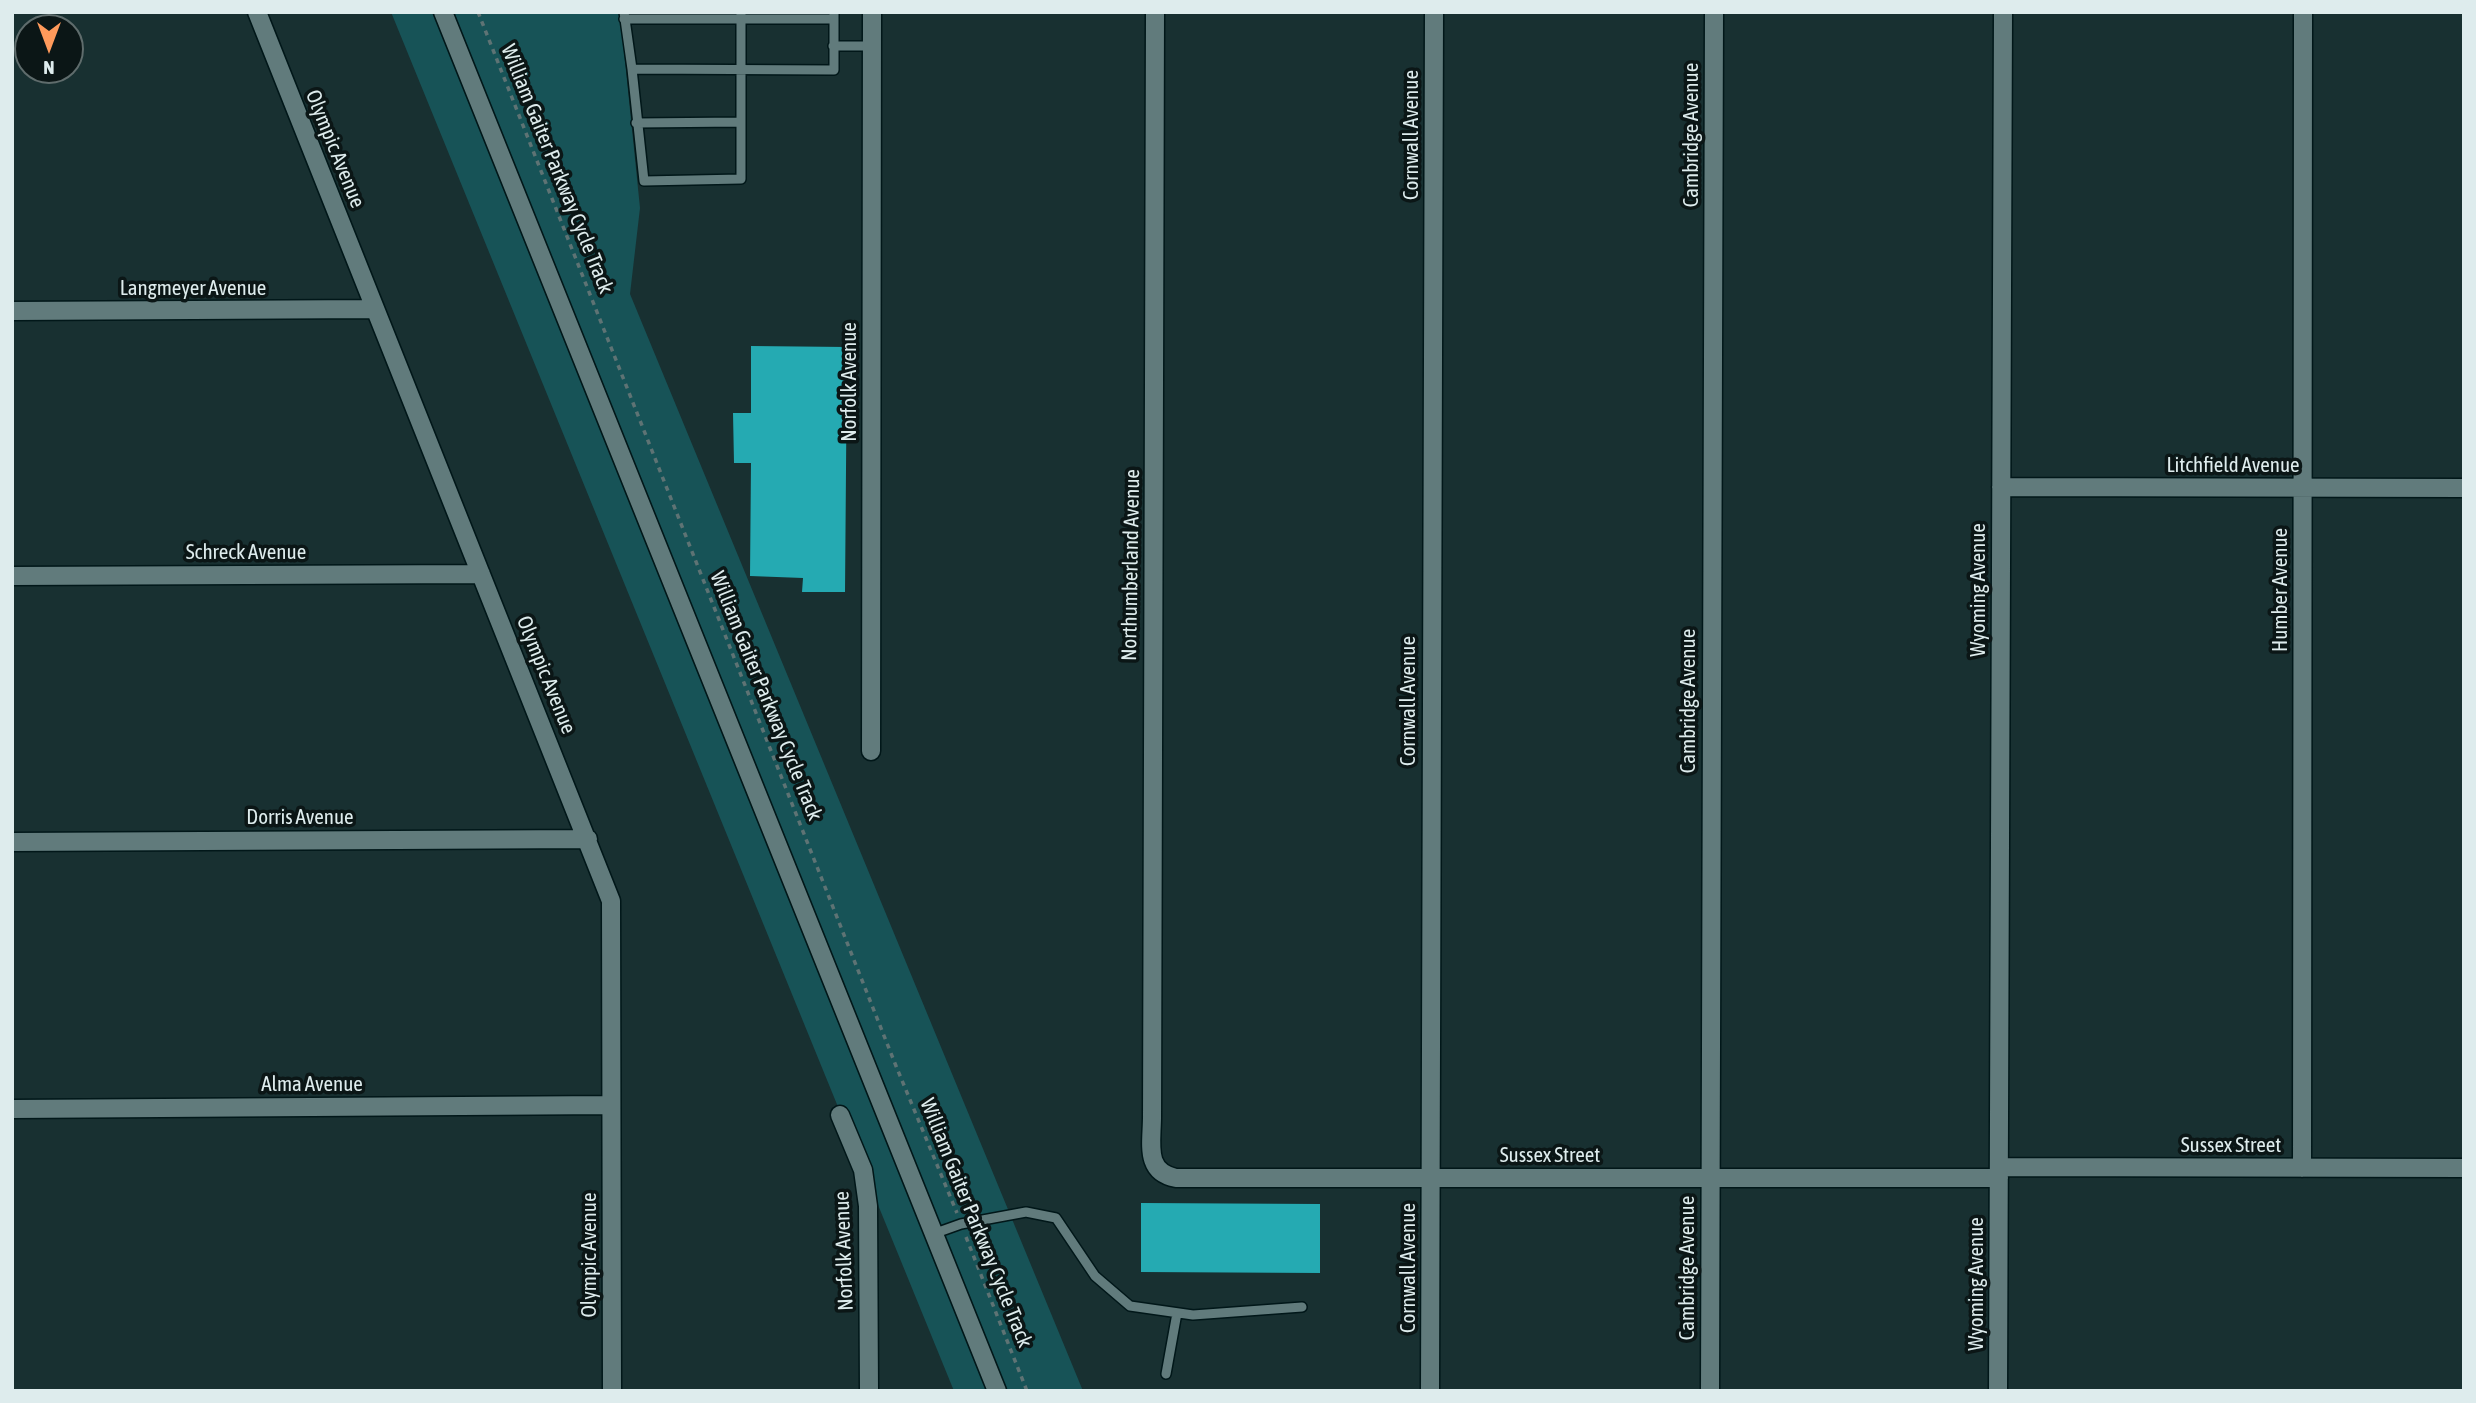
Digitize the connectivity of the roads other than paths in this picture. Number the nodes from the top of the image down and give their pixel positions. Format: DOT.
graph roads {
  1 [pos="257,12"];
  2 [pos="443,12"];
  3 [pos="872,12"];
  4 [pos="1155,12"];
  5 [pos="1434,12"];
  6 [pos="1714,12"];
  7 [pos="2003,12"];
  8 [pos="2303,12"];
  9 [pos="624,15"];
  10 [pos="741,16"];
  11 [pos="834,16"];
  12 [pos="833,46"];
  13 [pos="872,46"];
  14 [pos="632,69"];
  15 [pos="741,70"];
  16 [pos="741,122"];
  17 [pos="636,123"];
  18 [pos="374,309"];
  19 [pos="12,312"];
  20 [pos="2001,487"];
  21 [pos="2303,487"];
  22 [pos="2464,488"];
  23 [pos="481,574"];
  24 [pos="12,576"];
  25 [pos="871,751"];
  26 [pos="588,839"];
  27 [pos="12,842"];
  28 [pos="611,1105"];
  29 [pos="12,1109"];
  30 [pos="840,1115"];
  31 [pos="1152,1118"];
  32 [pos="2302,1167"];
  33 [pos="2464,1168"];
  34 [pos="1999,1172"];
  35 [pos="1431,1178"];
  36 [pos="1710,1178"];
  37 [pos="933,1234"];
  38 [pos="1302,1307"];
  39 [pos="1177,1313"];
  40 [pos="1166,1374"];
  41 [pos="612,1391"];
  42 [pos="869,1391"];
  43 [pos="997,1391"];
  44 [pos="1430,1391"];
  45 [pos="1710,1391"];
  46 [pos="1998,1391"];
  1 -- 18 [label="street, Olympic Avenue"];
  2 -- 37 [label="street"];
  3 -- 13 [label="street, Norfolk Avenue"];
  4 -- 31 [label="street, Northumberland Avenue"];
  5 -- 35 [label="street, Cornwall Avenue"];
  6 -- 36 [label="street, Cambridge Avenue"];
  7 -- 20 [label="street, Wyoming Avenue"];
  8 -- 21 [label="street, Humber Avenue"];
  9 -- 10 [label="lane"];
  9 -- 14 [label="lane"];
  10 -- 11 [label="lane"];
  10 -- 15 [label="lane"];
  11 -- 12 [label="lane"];
  12 -- 13 [label="lane"];
  12 -- 15 [label="lane"];
  13 -- 25 [label="street, Norfolk Avenue"];
  14 -- 15 [label="lane"];
  14 -- 17 [label="lane"];
  15 -- 16 [label="lane"];
  16 -- 17 [label="lane"];
  16 -- 17 [label="lane"];
  18 -- 19 [label="street, Langmeyer Avenue"];
  18 -- 23 [label="street, Olympic Avenue"];
  20 -- 21 [label="street, Litchfield Avenue"];
  20 -- 34 [label="street, Wyoming Avenue"];
  21 -- 22 [label="street, Litchfield Avenue"];
  21 -- 32 [label="street, Humber Avenue"];
  23 -- 24 [label="street, Schreck Avenue"];
  23 -- 26 [label="street, Olympic Avenue"];
  26 -- 27 [label="street, Dorris Avenue"];
  26 -- 28 [label="street, Olympic Avenue"];
  28 -- 29 [label="street, Alma Avenue"];
  28 -- 41 [label="street, Olympic Avenue"];
  30 -- 42 [label="street, Norfolk Avenue"];
  31 -- 35 [label="street, Sussex Street"];
  32 -- 33 [label="street, Sussex Street"];
  32 -- 34 [label="street, Sussex Street"];
  34 -- 36 [label="street, Sussex Street"];
  34 -- 46 [label="street, Wyoming Avenue"];
  35 -- 36 [label="street, Sussex Street"];
  35 -- 44 [label="street, Cornwall Avenue"];
  36 -- 45 [label="street, Cambridge Avenue"];
  37 -- 39 [label="lane"];
  37 -- 43 [label="street"];
  38 -- 39 [label="lane"];
  39 -- 40 [label="lane"];
}
